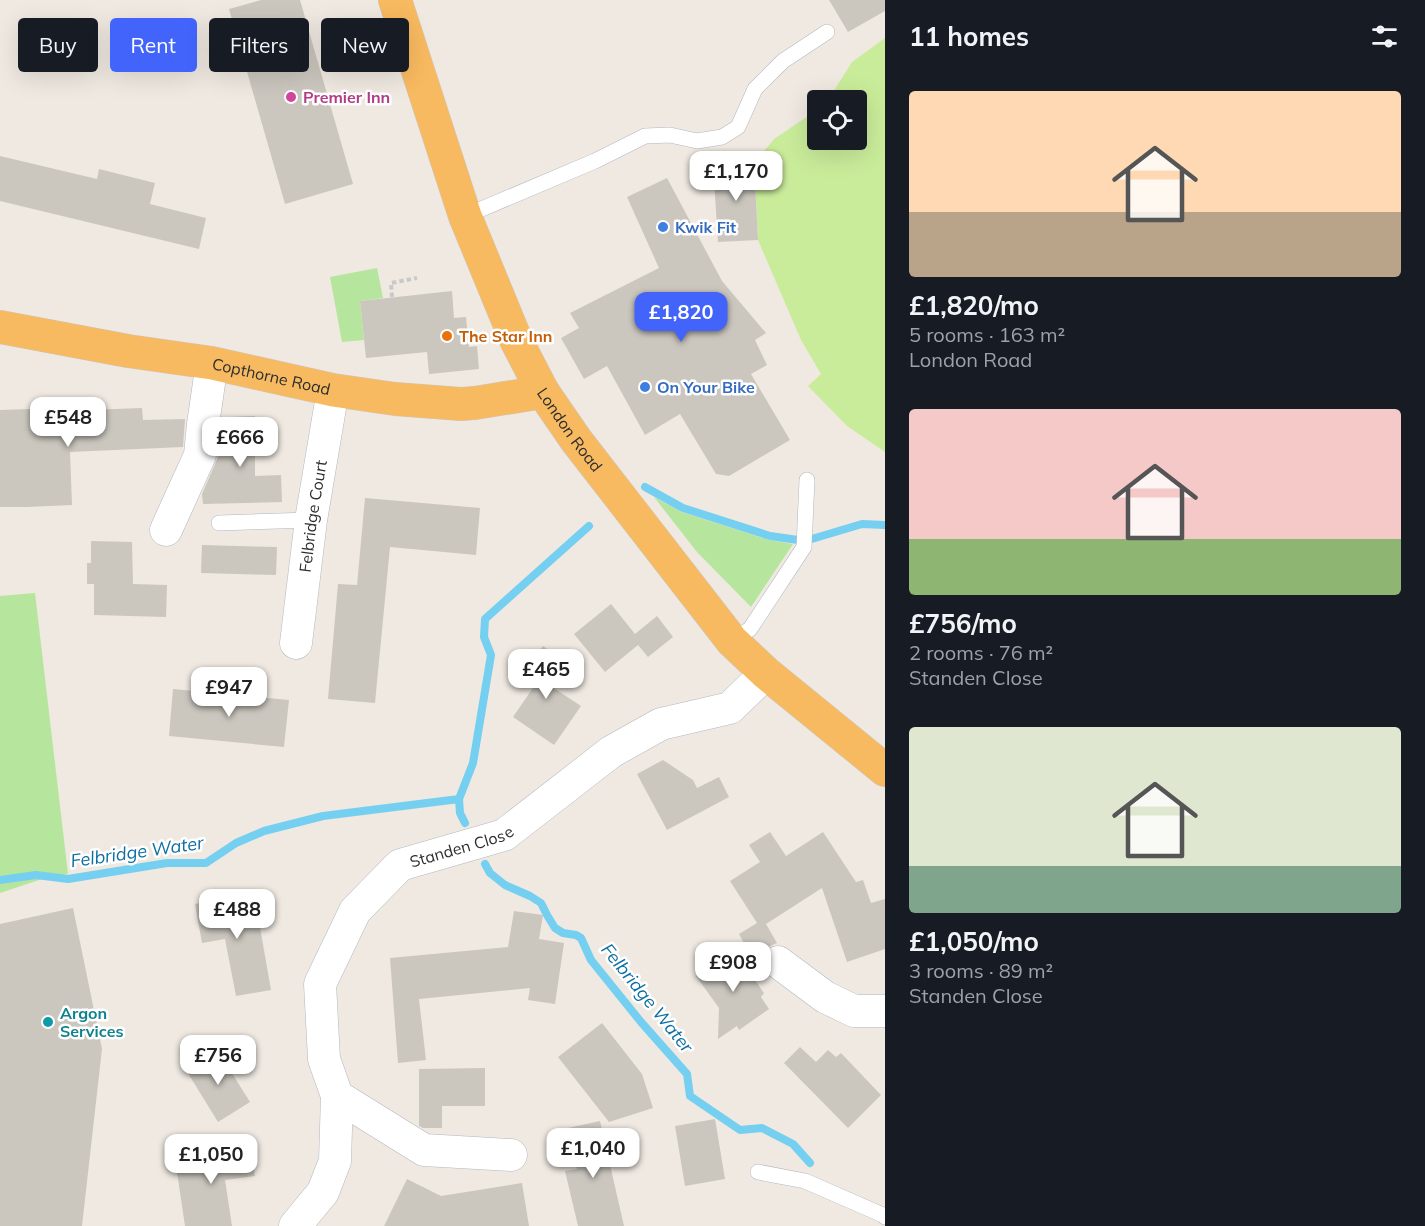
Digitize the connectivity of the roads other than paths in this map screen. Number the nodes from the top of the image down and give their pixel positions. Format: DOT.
graph roads {
  1 [pos="395,0"];
  2 [pos="827,32"];
  3 [pos="465,216"];
  4 [pos="0,327"];
  5 [pos="212,363"];
  6 [pos="333,390"];
  7 [pos="543,392"];
  8 [pos="807,480"];
  9 [pos="311,520"];
  10 [pos="219,523"];
  11 [pos="166,530"];
  12 [pos="732,641"];
  13 [pos="296,643"];
  14 [pos="766,673"];
  15 [pos="885,770"];
  16 [pos="778,962"];
  17 [pos="885,1011"];
  18 [pos="338,1095"];
  19 [pos="511,1155"];
  20 [pos="758,1172"];
  21 [pos="885,1217"];
  22 [pos="295,1226"];
  1 -- 3 [label="highway, London Road"];
  2 -- 3 [label="lane"];
  3 -- 7 [label="highway, London Road"];
  4 -- 5 [label="highway, Copthorne Road"];
  5 -- 6 [label="highway, Copthorne Road"];
  5 -- 11 [label="street"];
  6 -- 7 [label="highway, Copthorne Road"];
  6 -- 9 [label="street, Felbridge Court"];
  7 -- 12 [label="highway, London Road"];
  8 -- 12 [label="lane"];
  9 -- 10 [label="lane"];
  9 -- 13 [label="street, Felbridge Court"];
  12 -- 14 [label="highway, London Road"];
  14 -- 15 [label="highway, London Road"];
  14 -- 18 [label="street, Standen Close"];
  16 -- 17 [label="street"];
  18 -- 19 [label="street"];
  18 -- 22 [label="street, Standen Close"];
  20 -- 21 [label="lane"];
}
